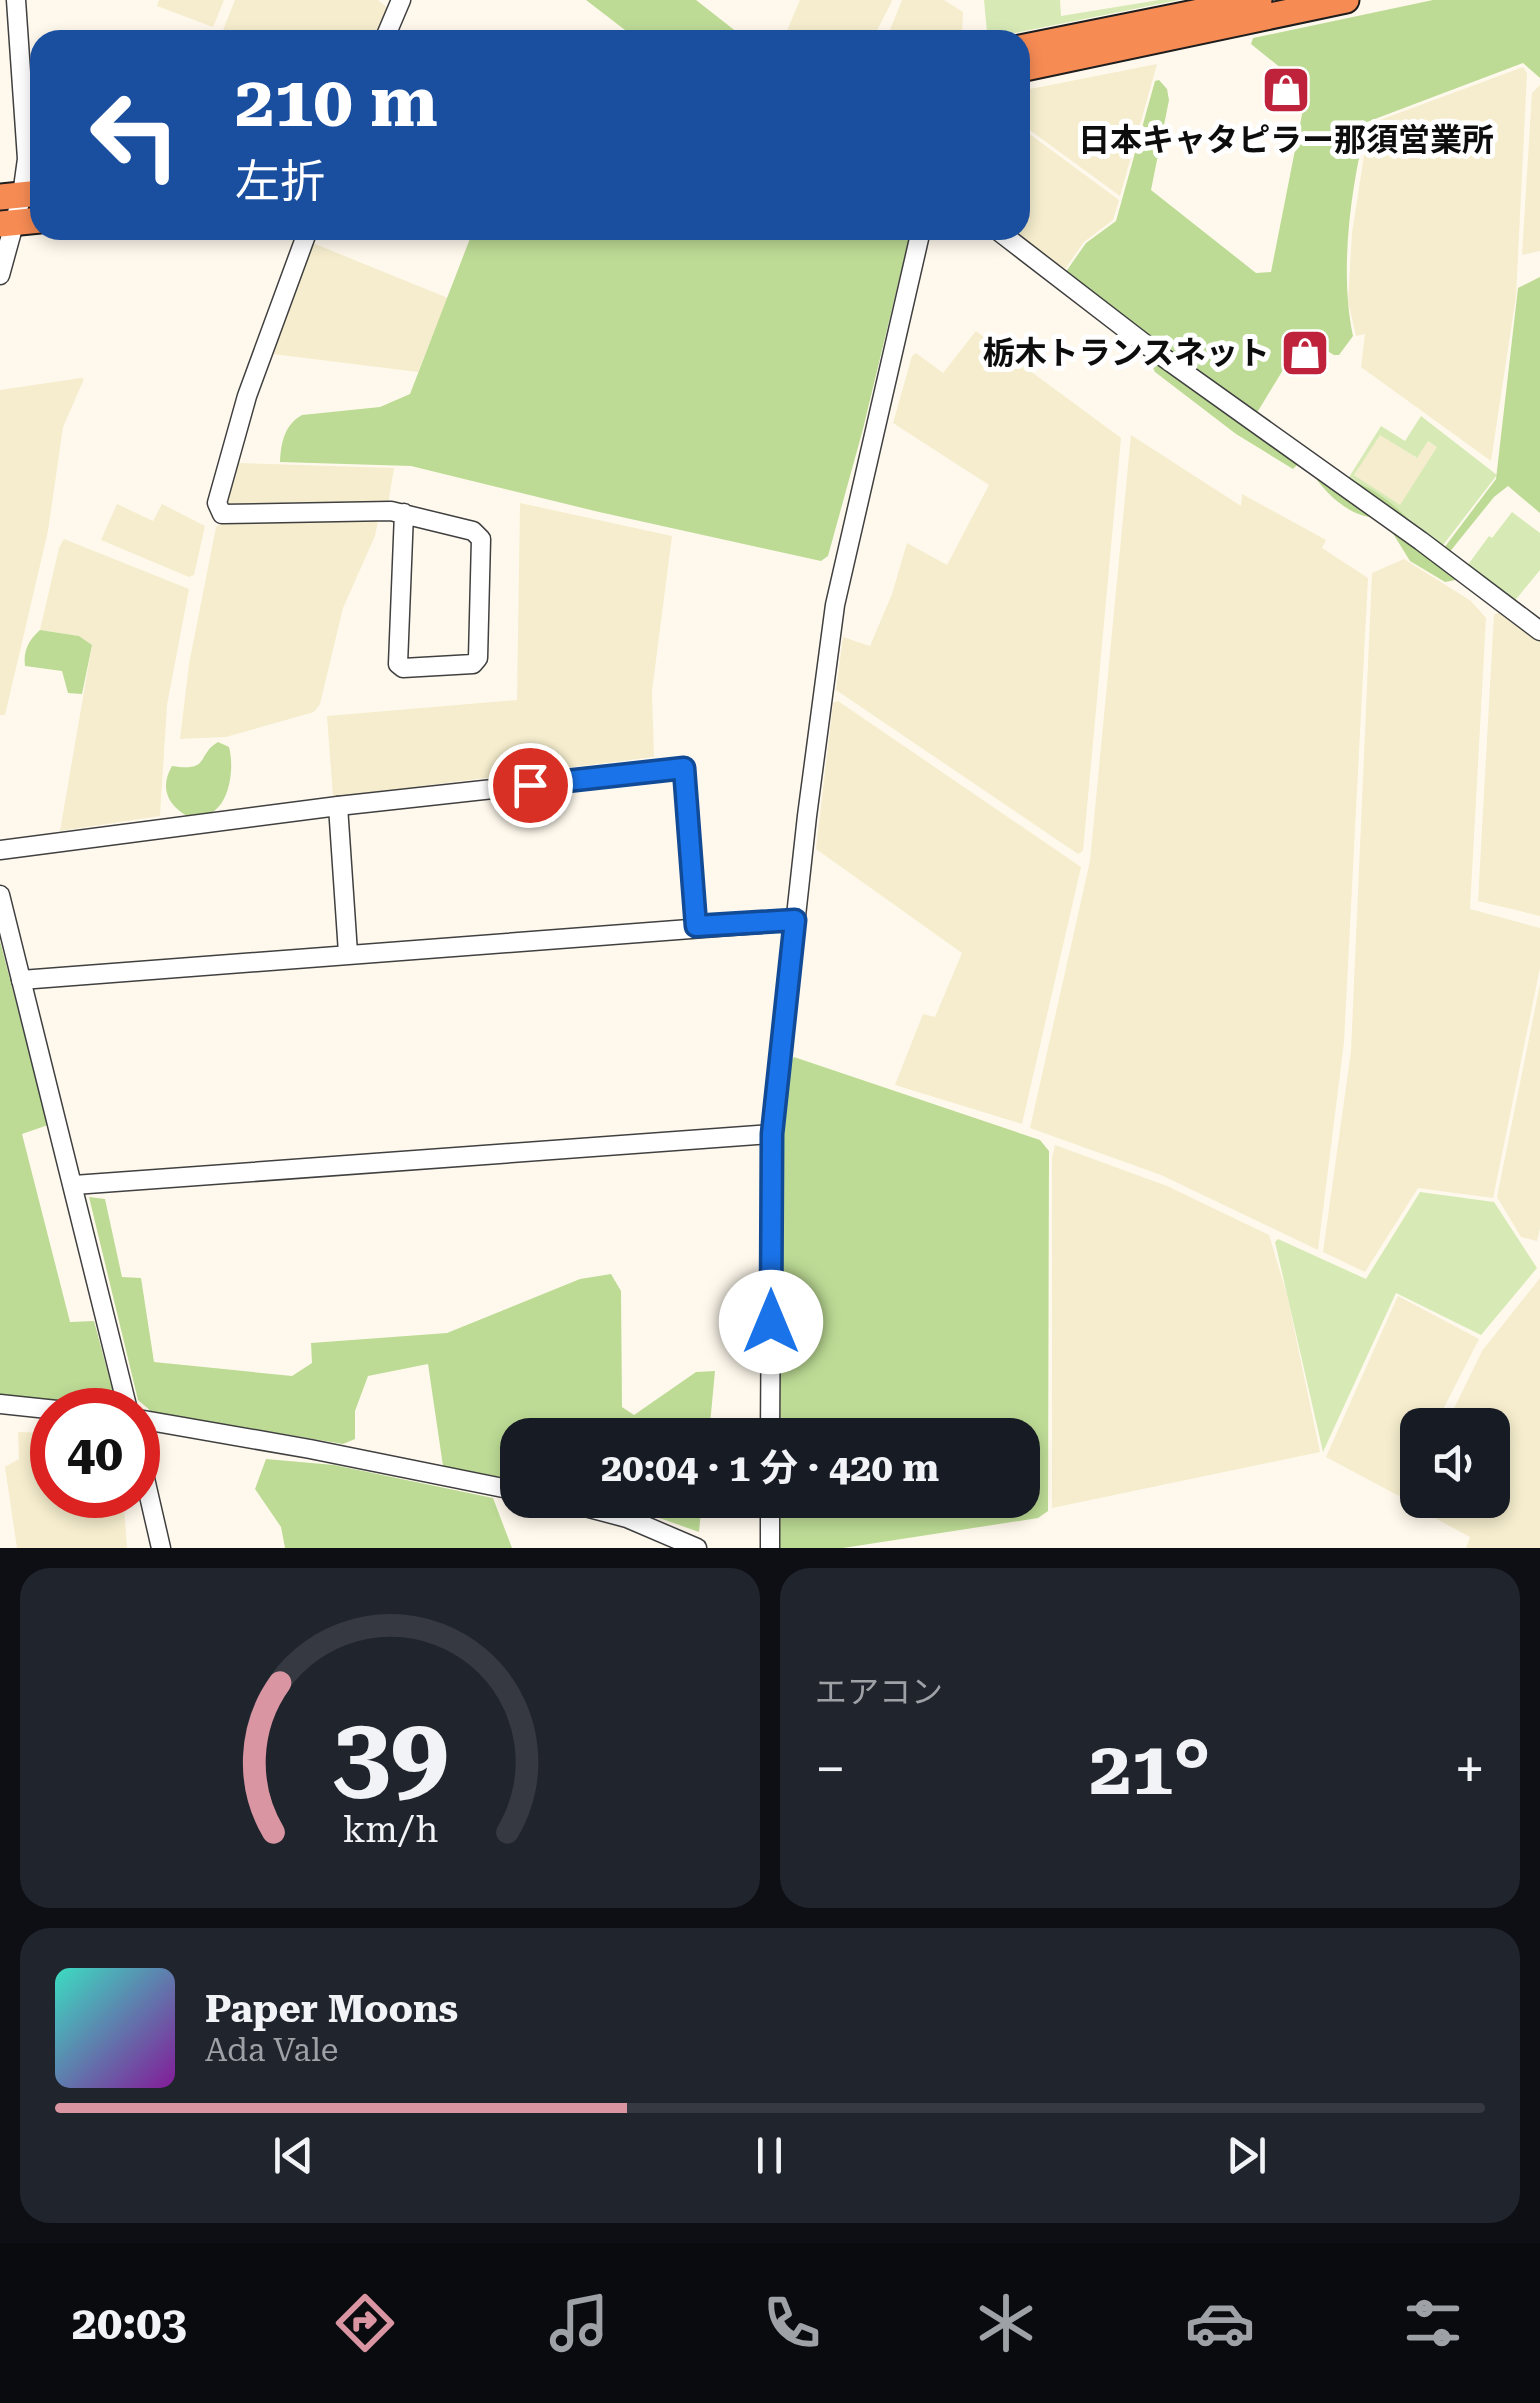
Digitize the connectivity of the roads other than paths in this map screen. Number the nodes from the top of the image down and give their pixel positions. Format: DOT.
graph roads {
  1 [pos="16,0"];
  2 [pos="401,0"];
  3 [pos="1259,0"];
  4 [pos="1346,0"];
  5 [pos="1198,15"];
  6 [pos="388,30"];
  7 [pos="1030,46"];
  8 [pos="1030,66"];
  9 [pos="21,195"];
  10 [pos="18,222"];
  11 [pos="304,240"];
  12 [pos="919,240"];
  13 [pos="1011,240"];
  14 [pos="0,275"];
  15 [pos="404,513"];
  16 [pos="1540,631"];
  17 [pos="338,806"];
  18 [pos="0,850"];
  19 [pos="0,895"];
  20 [pos="795,920"];
  21 [pos="696,926"];
  22 [pos="348,953"];
  23 [pos="22,980"];
  24 [pos="772,1134"];
  25 [pos="74,1185"];
  26 [pos="123,1388"];
  27 [pos="0,1404"];
  28 [pos="30,1407"];
  29 [pos="770,1418"];
  30 [pos="160,1423"];
  31 [pos="500,1488"];
  32 [pos="154,1518"];
  33 [pos="627,1518"];
  34 [pos="770,1518"];
  35 [pos="161,1548"];
  36 [pos="697,1548"];
  37 [pos="770,1548"];
  1 -- 9 [label="street"];
  2 -- 6 [label="street"];
  3 -- 5 [label="highway"];
  4 -- 5 [label="highway"];
  5 -- 7 [label="highway"];
  5 -- 8 [label="highway"];
  9 -- 10 [label="street"];
  10 -- 14 [label="street"];
  11 -- 15 [label="street"];
  12 -- 20 [label="street"];
  13 -- 16 [label="street"];
  15 -- 15 [label="street"];
  17 -- 18 [label="street"];
  17 -- 21 [label="street"];
  17 -- 22 [label="street"];
  19 -- 23 [label="street"];
  20 -- 21 [label="street"];
  20 -- 24 [label="street"];
  21 -- 22 [label="street"];
  22 -- 23 [label="street"];
  23 -- 25 [label="street"];
  24 -- 25 [label="street"];
  24 -- 29 [label="street"];
  25 -- 26 [label="street"];
  27 -- 28 [label="street"];
  30 -- 31 [label="street"];
  32 -- 35 [label="street"];
  33 -- 36 [label="street"];
  34 -- 37 [label="street"];
}
